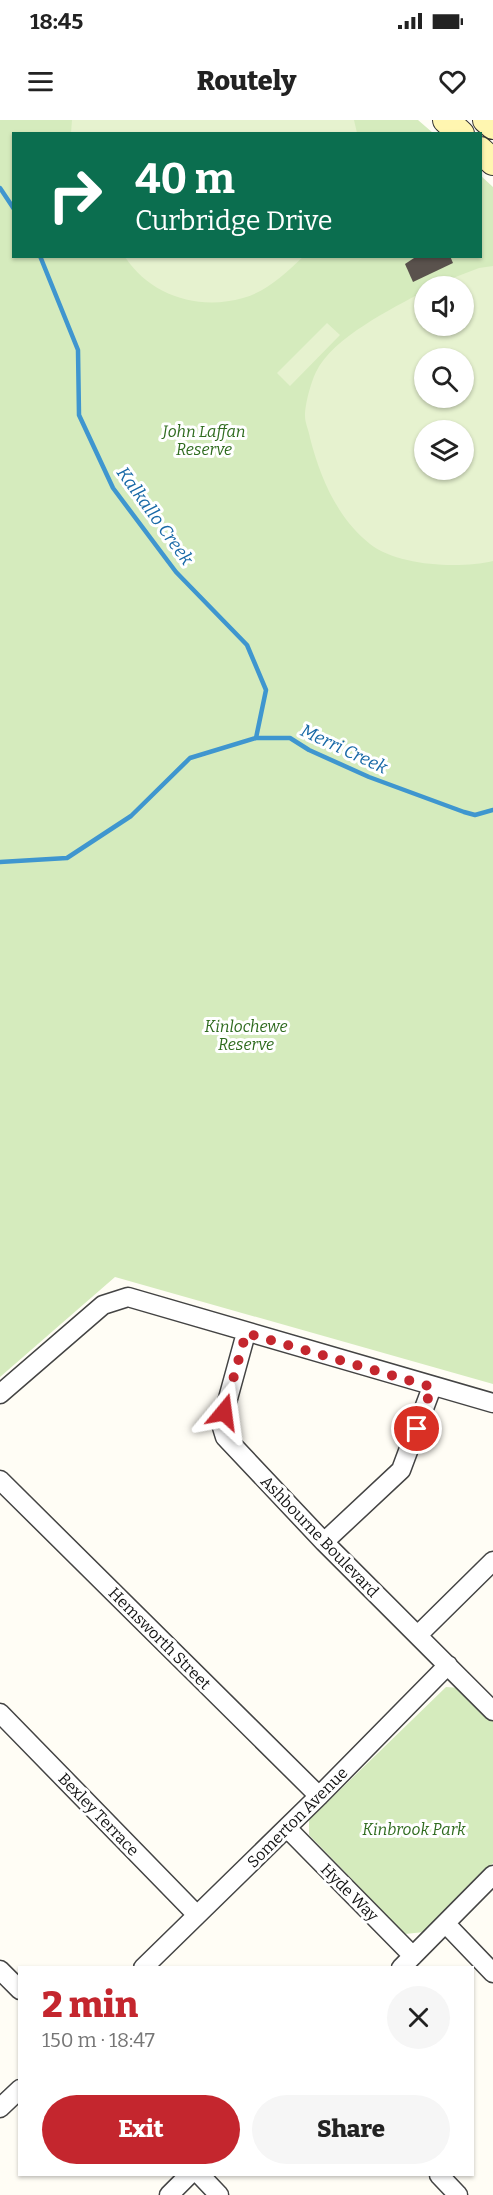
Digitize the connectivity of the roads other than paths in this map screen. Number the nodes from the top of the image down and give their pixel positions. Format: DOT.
graph roads {
  1 [pos="446,120"];
  2 [pos="486,120"];
  3 [pos="493,126"];
  4 [pos="459,132"];
  5 [pos="246,1333"];
  6 [pos="432,1387"];
  7 [pos="0,1394"];
  8 [pos="493,1403"];
  9 [pos="0,1480"];
  10 [pos="324,1542"];
  11 [pos="493,1561"];
  12 [pos="418,1635"];
  13 [pos="448,1665"];
  14 [pos="493,1711"];
  15 [pos="0,1713"];
  16 [pos="319,1796"];
  17 [pos="287,1828"];
  18 [pos="493,1875"];
  19 [pos="197,1915"];
  20 [pos="446,1924"];
  21 [pos="407,1962"];
  22 [pos="145,1966"];
  23 [pos="0,1970"];
  24 [pos="493,1973"];
  25 [pos="18,1988"];
  26 [pos="18,2091"];
  27 [pos="0,2109"];
  28 [pos="188,2176"];
  29 [pos="201,2176"];
  30 [pos="440,2176"];
  31 [pos="169,2195"];
  32 [pos="219,2195"];
  33 [pos="458,2195"];
  1 -- 4 [label="main road"];
  2 -- 3 [label="main road"];
  5 -- 6 [label="street"];
  5 -- 7 [label="street"];
  5 -- 10 [label="street, Ashbourne Boulevard"];
  6 -- 8 [label="street"];
  6 -- 10 [label="street"];
  9 -- 16 [label="street, Hemsworth Street"];
  10 -- 12 [label="street, Ashbourne Boulevard"];
  11 -- 12 [label="street"];
  12 -- 13 [label="street, Ashbourne Boulevard"];
  13 -- 14 [label="street, Ashbourne Boulevard"];
  13 -- 16 [label="street, Somerton Avenue"];
  15 -- 19 [label="street, Bexley Terrace"];
  16 -- 17 [label="street, Somerton Avenue"];
  17 -- 19 [label="street, Somerton Avenue"];
  17 -- 21 [label="street, Hyde Way"];
  18 -- 20 [label="street"];
  19 -- 22 [label="street, Somerton Avenue"];
  20 -- 21 [label="street"];
  20 -- 24 [label="street"];
  23 -- 25 [label="street"];
  26 -- 27 [label="street"];
  28 -- 31 [label="street"];
  29 -- 32 [label="street"];
  30 -- 33 [label="street"];
}
